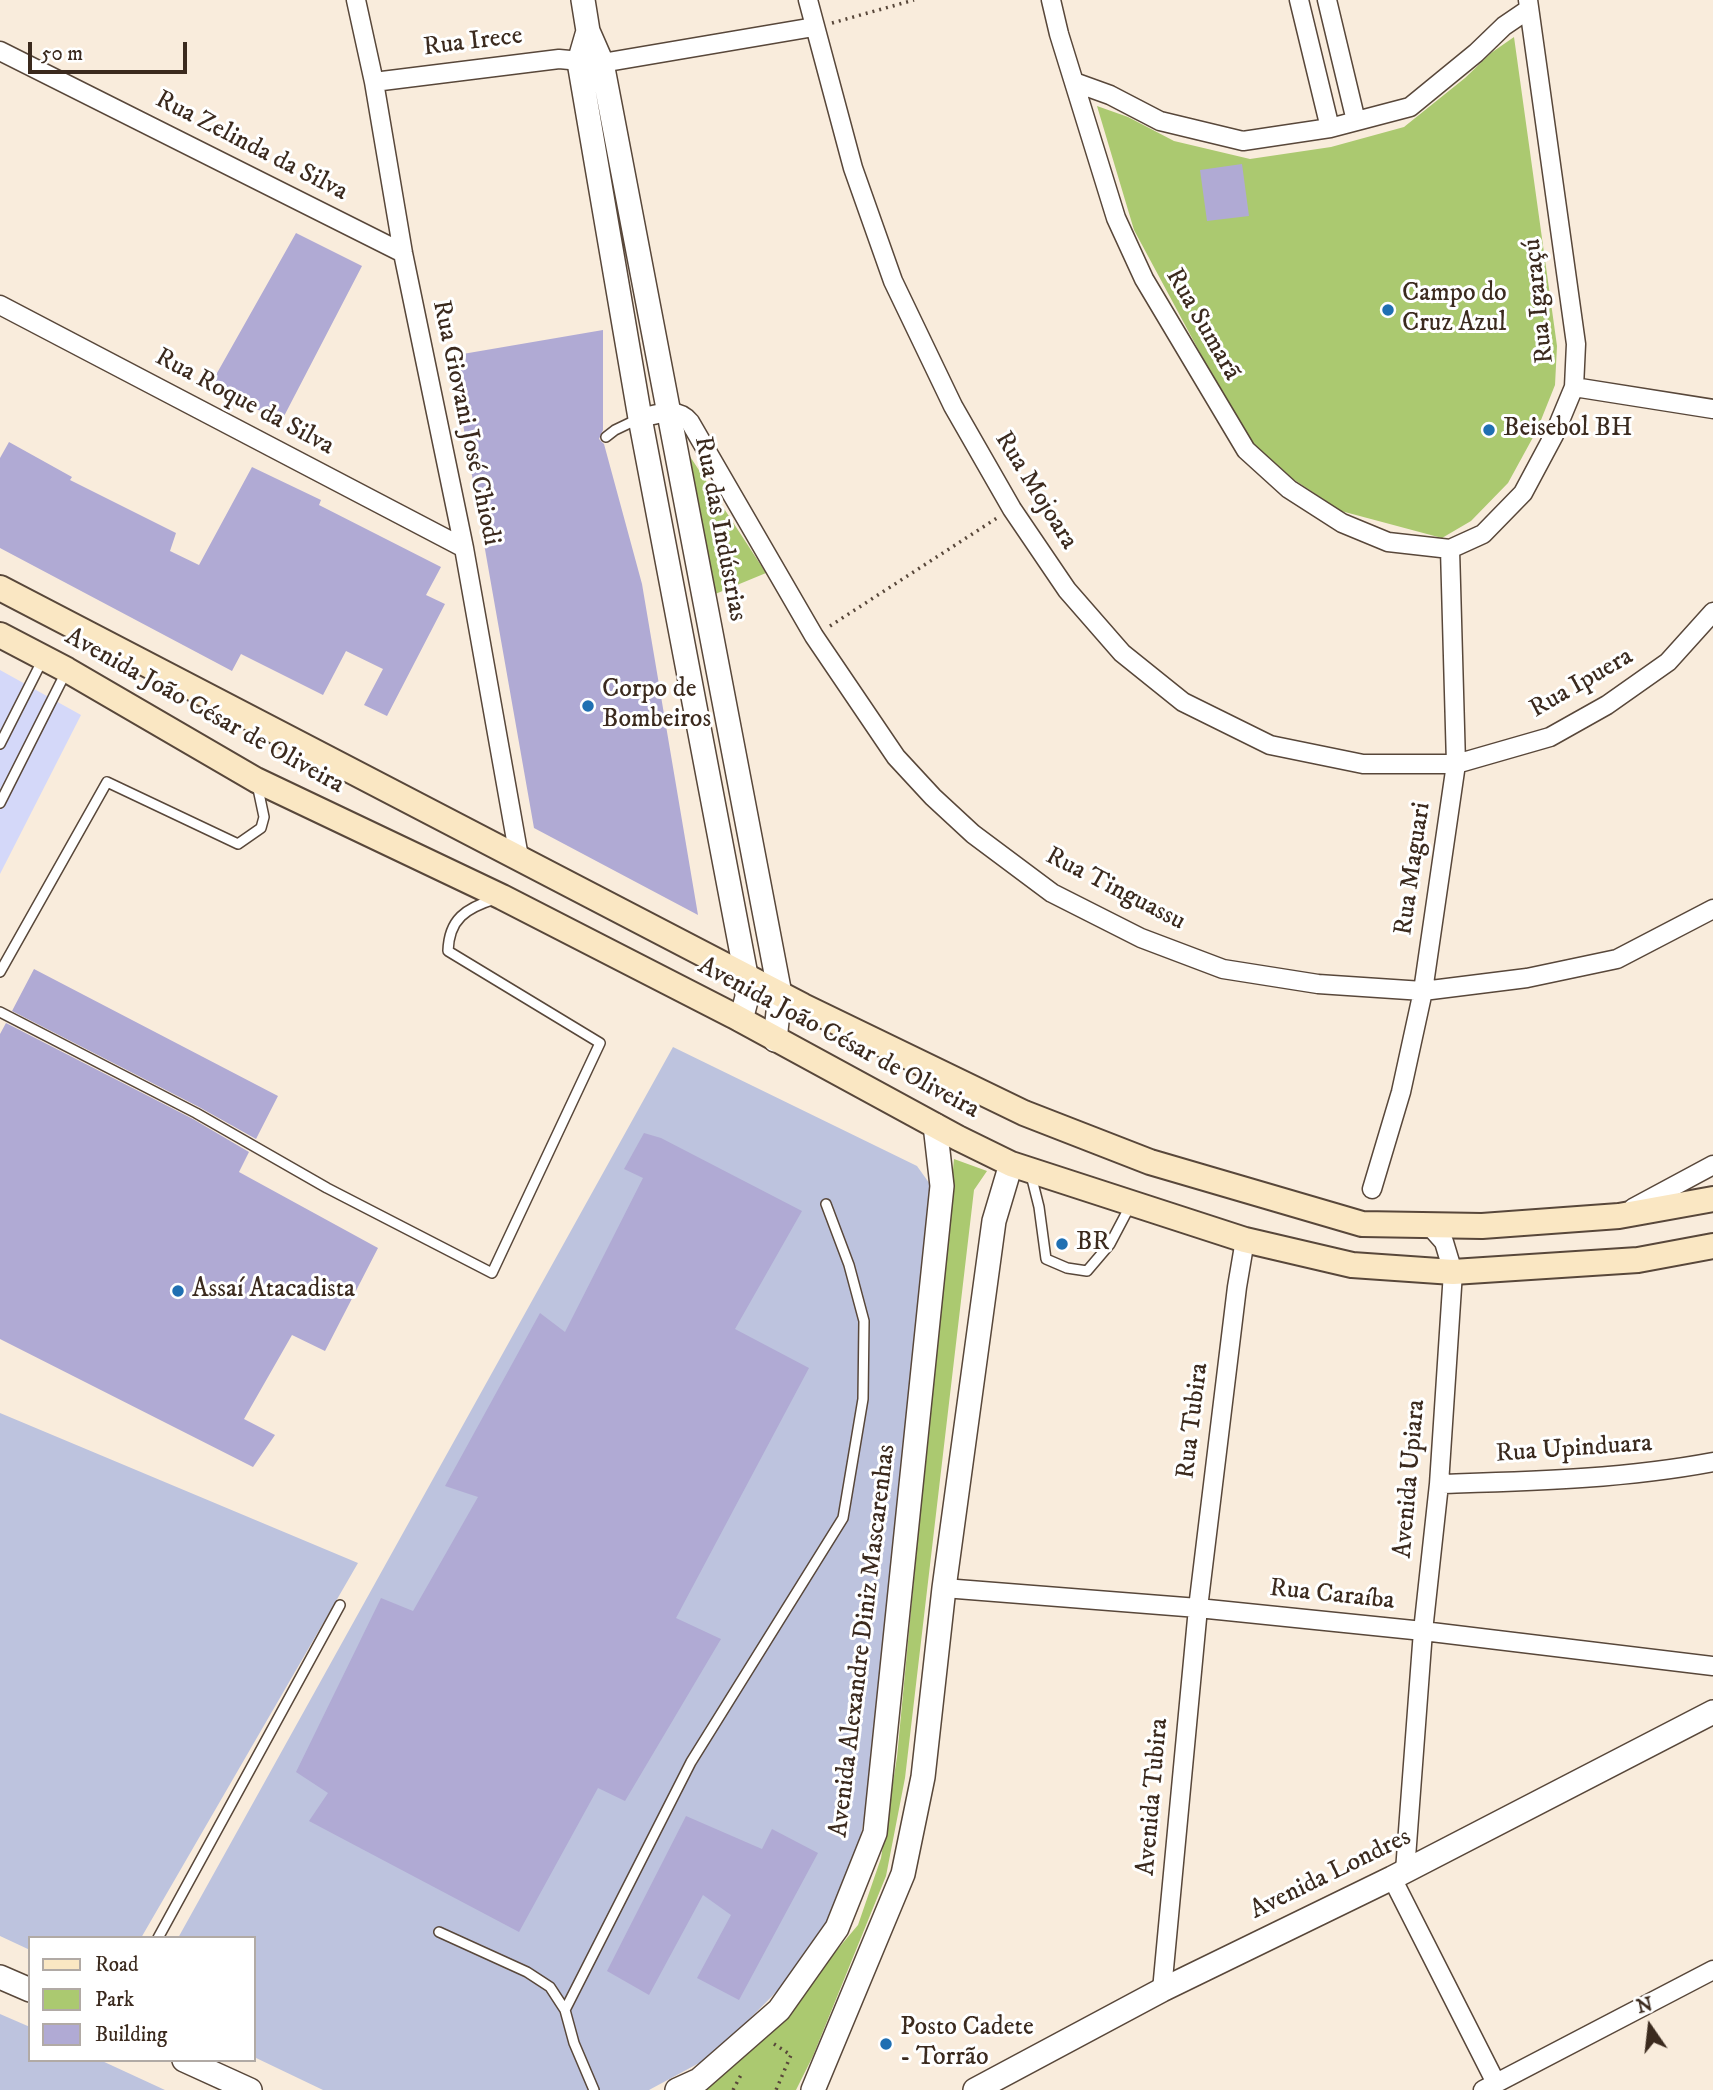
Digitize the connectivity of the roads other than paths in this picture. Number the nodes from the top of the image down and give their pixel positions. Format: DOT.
graph roads {
  1 [pos="356,0"];
  2 [pos="583,0"];
  3 [pos="808,0"];
  4 [pos="1051,0"];
  5 [pos="1299,0"];
  6 [pos="1327,0"];
  7 [pos="1529,4"];
  8 [pos="814,27"];
  9 [pos="588,31"];
  10 [pos="0,51"];
  11 [pos="579,62"];
  12 [pos="602,63"];
  13 [pos="374,82"];
  14 [pos="1074,82"];
  15 [pos="1356,121"];
  16 [pos="1330,128"];
  17 [pos="403,253"];
  18 [pos="0,305"];
  19 [pos="1574,387"];
  20 [pos="1713,409"];
  21 [pos="668,412"];
  22 [pos="640,418"];
  23 [pos="606,437"];
  24 [pos="464,548"];
  25 [pos="1450,549"];
  26 [pos="0,588"];
  27 [pos="1713,612"];
  28 [pos="0,635"];
  29 [pos="44,658"];
  30 [pos="67,670"];
  31 [pos="0,744"];
  32 [pos="1455,765"];
  33 [pos="256,780"];
  34 [pos="0,803"];
  35 [pos="519,857"];
  36 [pos="502,897"];
  37 [pos="1713,909"];
  38 [pos="0,972"];
  39 [pos="746,975"];
  40 [pos="1423,991"];
  41 [pos="780,994"];
  42 [pos="0,1012"];
  43 [pos="741,1020"];
  44 [pos="775,1040"];
  45 [pos="935,1125"];
  46 [pos="1713,1165"];
  47 [pos="1021,1167"];
  48 [pos="1371,1189"];
  49 [pos="1713,1199"];
  50 [pos="1131,1203"];
  51 [pos="826,1204"];
  52 [pos="1619,1216"];
  53 [pos="1429,1225"];
  54 [pos="1245,1240"];
  55 [pos="1713,1246"];
  56 [pos="1453,1272"];
  57 [pos="1713,1462"];
  58 [pos="1439,1484"];
  59 [pos="944,1588"];
  60 [pos="340,1605"];
  61 [pos="1198,1608"];
  62 [pos="1423,1631"];
  63 [pos="1713,1666"];
  64 [pos="1713,1712"];
  65 [pos="1398,1874"];
  66 [pos="439,1932"];
  67 [pos="159,1936"];
  68 [pos="1713,1970"];
  69 [pos="0,1977"];
  70 [pos="28,1989"];
  71 [pos="1162,1990"];
  72 [pos="565,2010"];
  73 [pos="188,2062"];
  74 [pos="1489,2086"];
  75 [pos="250,2090"];
  76 [pos="594,2090"];
  77 [pos="677,2090"];
  78 [pos="813,2090"];
  79 [pos="975,2090"];
  1 -- 13 [label="street, Rua Giovani José Chiodi"];
  2 -- 9 [label="street, Rua das Indústrias"];
  3 -- 8 [label="street, Rua Mojoara"];
  4 -- 14 [label="street, Rua Sumarã"];
  5 -- 16 [label="street"];
  6 -- 15 [label="street"];
  7 -- 15 [label="street"];
  7 -- 19 [label="street, Rua Igaraçú"];
  8 -- 12 [label="street"];
  8 -- 32 [label="street, Rua Mojoara"];
  9 -- 11 [label="street, Rua das Indústrias"];
  9 -- 12 [label="street, Rua das Indústrias"];
  10 -- 17 [label="street, Rua Zelinda da Silva"];
  11 -- 12 [label="street, Rua Irece"];
  11 -- 13 [label="street, Rua Irece"];
  11 -- 22 [label="street, Rua das Indústrias"];
  12 -- 21 [label="street, Rua das Indústrias"];
  13 -- 17 [label="street, Rua Giovani José Chiodi"];
  14 -- 16 [label="street"];
  14 -- 25 [label="street, Rua Sumarã"];
  15 -- 16 [label="street"];
  17 -- 24 [label="street, Rua Giovani José Chiodi"];
  18 -- 24 [label="street, Rua Roque da Silva"];
  19 -- 20 [label="street"];
  19 -- 25 [label="street, Rua Igaraçú"];
  21 -- 22 [label="street"];
  21 -- 40 [label="street, Rua Tinguassu"];
  21 -- 41 [label="street, Rua das Indústrias"];
  22 -- 23 [label="lane"];
  22 -- 39 [label="street, Rua das Indústrias"];
  24 -- 35 [label="street, Rua Giovani José Chiodi"];
  25 -- 32 [label="street, Rua Maguari"];
  26 -- 35 [label="main road, Avenida João César de Oliveira"];
  27 -- 32 [label="street, Rua Ipuera"];
  28 -- 29 [label="main road, Avenida João César de Oliveira"];
  29 -- 30 [label="main road, Avenida João César de Oliveira"];
  29 -- 31 [label="lane"];
  30 -- 33 [label="main road, Avenida João César de Oliveira"];
  30 -- 34 [label="lane"];
  32 -- 40 [label="street, Rua Maguari"];
  33 -- 36 [label="main road, Avenida João César de Oliveira"];
  33 -- 38 [label="lane"];
  35 -- 39 [label="main road, Avenida João César de Oliveira"];
  36 -- 42 [label="lane"];
  36 -- 43 [label="main road, Avenida João César de Oliveira"];
  37 -- 40 [label="street, Rua Tinguassu"];
  39 -- 41 [label="main road, Avenida João César de Oliveira"];
  39 -- 43 [label="street, Rua das Indústrias"];
  40 -- 48 [label="street, Rua Maguari"];
  41 -- 44 [label="street, Rua das Indústrias"];
  41 -- 53 [label="main road, Avenida João César de Oliveira"];
  43 -- 44 [label="main road, Avenida João César de Oliveira"];
  44 -- 45 [label="main road, Avenida João César de Oliveira"];
  45 -- 47 [label="main road, Avenida João César de Oliveira"];
  45 -- 77 [label="street, Avenida Alexandre Diniz Mascarenhas"];
  46 -- 52 [label="street"];
  47 -- 50 [label="main road, Avenida João César de Oliveira"];
  47 -- 50 [label="lane"];
  47 -- 59 [label="street"];
  49 -- 52 [label="main road, Avenida João César de Oliveira"];
  50 -- 54 [label="main road, Avenida João César de Oliveira"];
  51 -- 72 [label="lane"];
  52 -- 53 [label="main road, Avenida João César de Oliveira"];
  53 -- 56 [label="street, Avenida Upiara"];
  54 -- 56 [label="main road, Avenida João César de Oliveira"];
  54 -- 61 [label="street, Rua Tubira"];
  55 -- 56 [label="main road, Avenida João César de Oliveira"];
  56 -- 58 [label="street, Avenida Upiara"];
  57 -- 58 [label="street, Rua Upinduara"];
  58 -- 62 [label="street, Avenida Upiara"];
  59 -- 61 [label="street, Rua Caraíba"];
  59 -- 78 [label="street"];
  60 -- 67 [label="lane"];
  61 -- 62 [label="street, Rua Caraíba"];
  61 -- 71 [label="street, Avenida Tubira"];
  62 -- 63 [label="street, Rua Caraíba"];
  62 -- 65 [label="street, Avenida Upiara"];
  64 -- 65 [label="street, Avenida Londres"];
  65 -- 71 [label="street, Avenida Londres"];
  65 -- 74 [label="street"];
  66 -- 72 [label="lane"];
  68 -- 74 [label="street"];
  69 -- 70 [label="street"];
  71 -- 79 [label="street, Avenida Londres"];
  72 -- 76 [label="lane"];
  73 -- 75 [label="street"];
}
